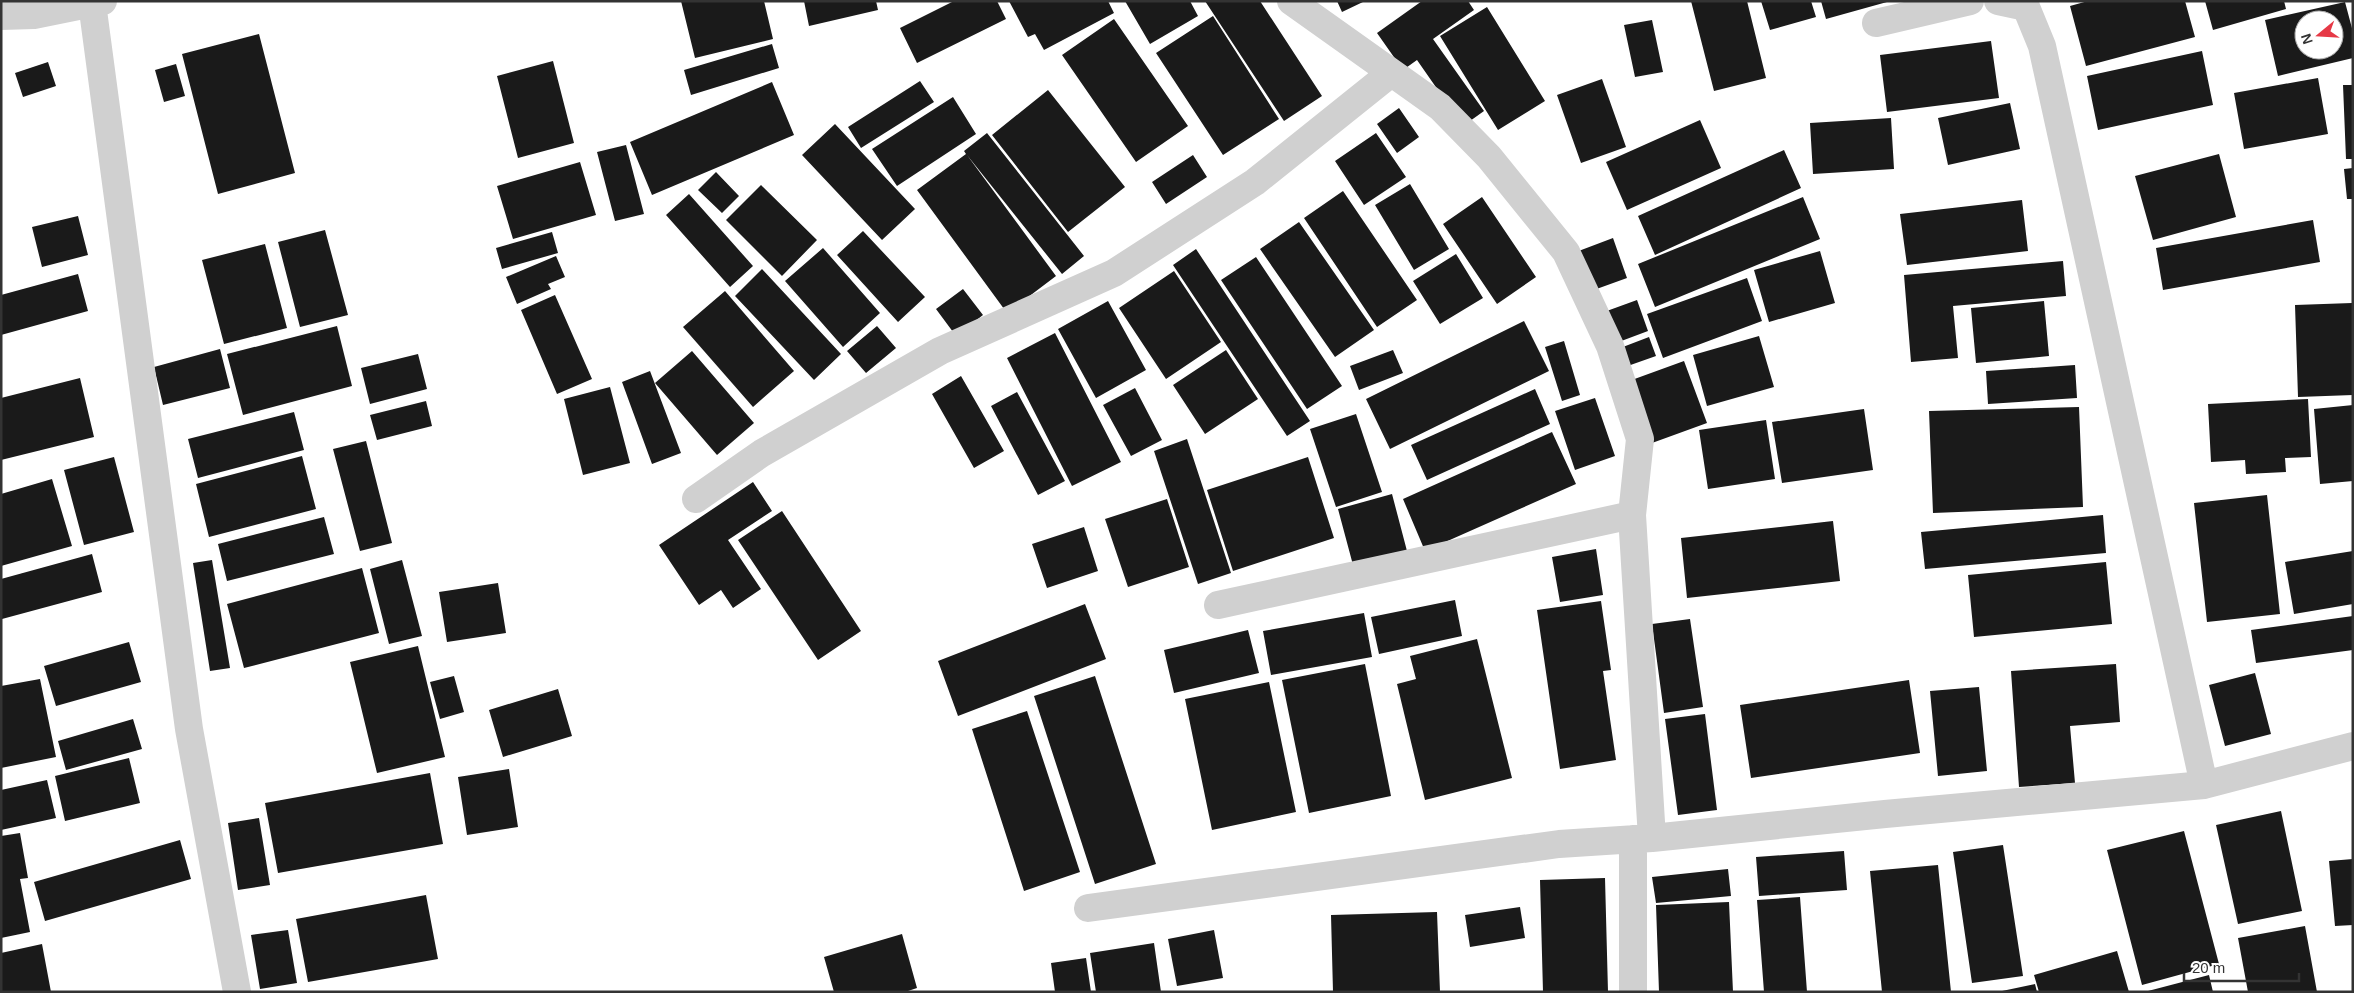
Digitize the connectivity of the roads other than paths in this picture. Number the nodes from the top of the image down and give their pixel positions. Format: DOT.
graph roads {
  1 [pos="1291,1"];
  2 [pos="1970,1"];
  3 [pos="1998,1"];
  4 [pos="97,2"];
  5 [pos="1,16"];
  6 [pos="1876,22"];
  7 [pos="1391,73"];
  8 [pos="696,500"];
  9 [pos="1632,515"];
  10 [pos="1218,605"];
  11 [pos="2353,746"];
  12 [pos="2204,785"];
  13 [pos="1643,839"];
  14 [pos="1088,908"];
  15 [pos="237,992"];
  16 [pos="1633,992"];
  1 -- 7 [label="street"];
  2 -- 6 [label="street"];
  3 -- 12 [label="street"];
  4 -- 5 [label="street"];
  4 -- 15 [label="street"];
  7 -- 8 [label="street"];
  7 -- 9 [label="street"];
  9 -- 10 [label="street"];
  9 -- 13 [label="street"];
  11 -- 12 [label="street"];
  12 -- 13 [label="street"];
  13 -- 14 [label="street"];
  13 -- 16 [label="street"];
}
